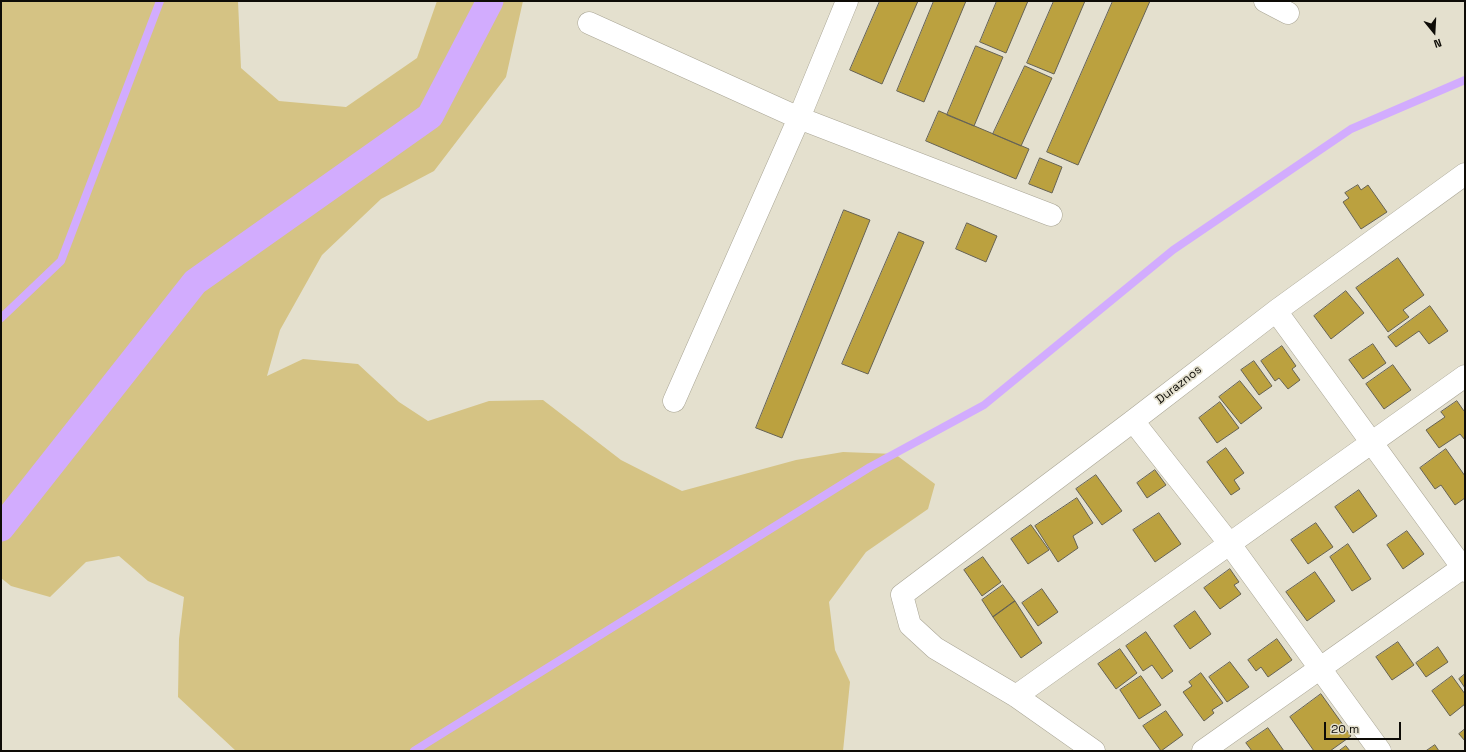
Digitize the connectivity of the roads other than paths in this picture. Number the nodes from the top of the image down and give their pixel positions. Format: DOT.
graph roads {
  1 [pos="846,1"];
  2 [pos="1265,1"];
  3 [pos="1288,13"];
  4 [pos="589,23"];
  5 [pos="799,118"];
  6 [pos="1463,180"];
  7 [pos="1051,215"];
  8 [pos="1276,311"];
  9 [pos="1465,376"];
  10 [pos="674,401"];
  11 [pos="1134,421"];
  12 [pos="1372,443"];
  13 [pos="1229,543"];
  14 [pos="1464,568"];
  15 [pos="1320,668"];
  16 [pos="1016,696"];
  17 [pos="1094,751"];
  18 [pos="1203,751"];
  19 [pos="1380,751"];
  1 -- 5 [label="street"];
  2 -- 3 [label="street"];
  4 -- 5 [label="street"];
  5 -- 7 [label="street"];
  5 -- 10 [label="street"];
  6 -- 8 [label="street, Duraznos"];
  8 -- 11 [label="street, Duraznos"];
  8 -- 12 [label="street"];
  9 -- 12 [label="street"];
  11 -- 13 [label="street"];
  11 -- 16 [label="street, Duraznos"];
  12 -- 13 [label="street"];
  12 -- 14 [label="street"];
  13 -- 15 [label="street"];
  13 -- 16 [label="street"];
  14 -- 15 [label="street"];
  15 -- 18 [label="street"];
  15 -- 19 [label="street"];
  16 -- 17 [label="street"];
}
